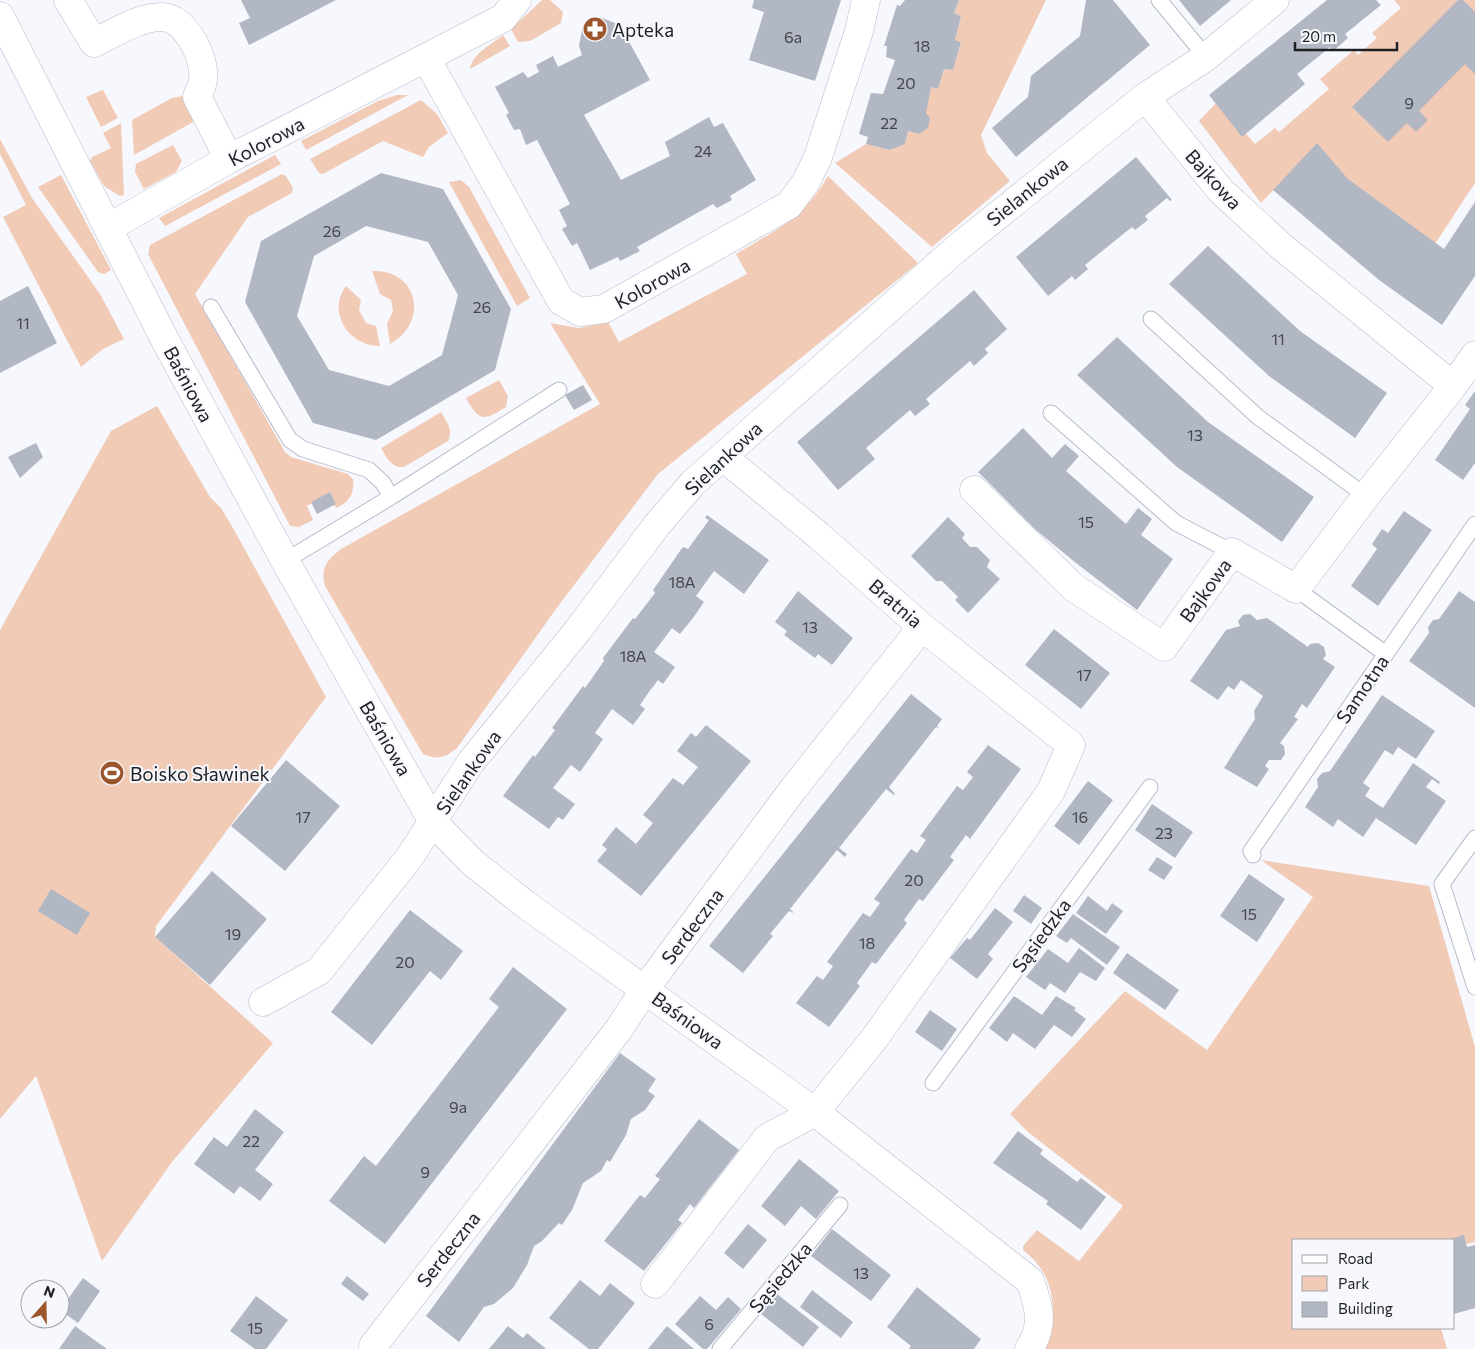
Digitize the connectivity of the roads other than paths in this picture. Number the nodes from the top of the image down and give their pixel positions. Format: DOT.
graph roads {
  1 [pos="68,0"];
  2 [pos="517,0"];
  3 [pos="866,0"];
  4 [pos="1159,0"];
  5 [pos="1275,0"];
  6 [pos="0,16"];
  7 [pos="1206,57"];
  8 [pos="426,58"];
  9 [pos="1145,97"];
  10 [pos="229,160"];
  11 [pos="108,228"];
  12 [pos="211,307"];
  13 [pos="1151,319"];
  14 [pos="1475,355"];
  15 [pos="1453,386"];
  16 [pos="559,390"];
  17 [pos="1051,414"];
  18 [pos="724,457"];
  19 [pos="974,490"];
  20 [pos="1366,496"];
  21 [pos="391,497"];
  22 [pos="1475,524"];
  23 [pos="1232,552"];
  24 [pos="285,561"];
  25 [pos="1296,589"];
  26 [pos="922,627"];
  27 [pos="1386,654"];
  28 [pos="1150,787"];
  29 [pos="433,822"];
  30 [pos="1475,838"];
  31 [pos="1253,855"];
  32 [pos="1475,987"];
  33 [pos="645,989"];
  34 [pos="263,1002"];
  35 [pos="933,1083"];
  36 [pos="815,1112"];
  37 [pos="840,1205"];
  38 [pos="655,1284"];
  39 [pos="373,1346"];
  40 [pos="720,1349"];
  41 [pos="1028,1349"];
  1 -- 10 [label="street"];
  2 -- 8 [label="street, Kolorowa"];
  3 -- 8 [label="street, Kolorowa"];
  4 -- 7 [label="lane"];
  5 -- 7 [label="street, Sielankowa"];
  6 -- 11 [label="street, Baśniowa"];
  7 -- 9 [label="street, Sielankowa"];
  8 -- 10 [label="street, Kolorowa"];
  9 -- 15 [label="street, Bajkowa"];
  9 -- 18 [label="street, Sielankowa"];
  10 -- 11 [label="street, Kolorowa"];
  11 -- 24 [label="street, Baśniowa"];
  12 -- 21 [label="lane"];
  13 -- 20 [label="lane"];
  14 -- 15 [label="street"];
  15 -- 20 [label="street"];
  16 -- 21 [label="lane"];
  17 -- 23 [label="lane"];
  18 -- 26 [label="street, Bratnia"];
  18 -- 29 [label="street, Sielankowa"];
  19 -- 23 [label="street, Bajkowa"];
  20 -- 25 [label="street"];
  21 -- 24 [label="lane"];
  22 -- 27 [label="lane, Samotna"];
  23 -- 25 [label="street, Bajkowa"];
  24 -- 29 [label="street, Baśniowa"];
  25 -- 27 [label="lane"];
  26 -- 33 [label="street, Serdeczna"];
  26 -- 36 [label="street, Bratnia"];
  27 -- 31 [label="lane, Samotna"];
  28 -- 35 [label="lane, Sąsiedzka"];
  29 -- 33 [label="street, Baśniowa"];
  29 -- 34 [label="street, Sielankowa"];
  30 -- 32 [label="lane"];
  33 -- 36 [label="street, Baśniowa"];
  33 -- 39 [label="street, Serdeczna"];
  36 -- 38 [label="street"];
  36 -- 41 [label="street, Baśniowa"];
  37 -- 40 [label="lane, Sąsiedzka"];
}
